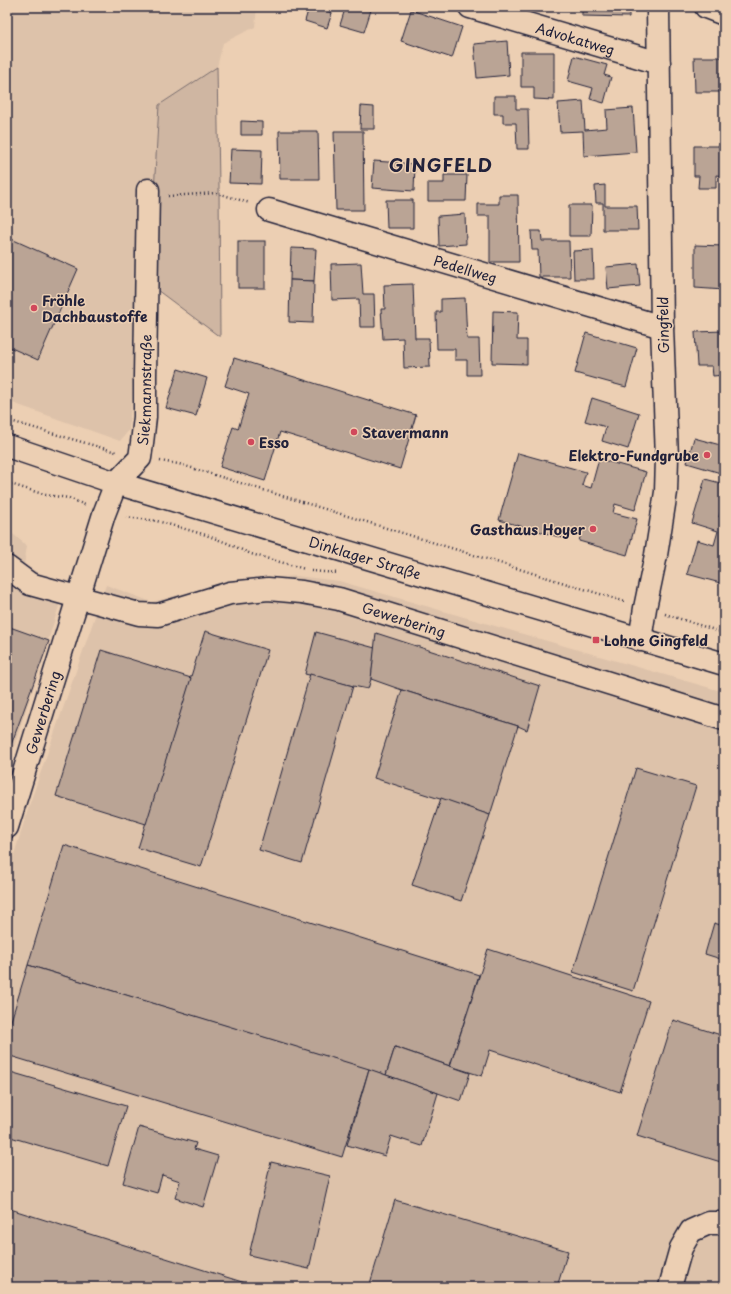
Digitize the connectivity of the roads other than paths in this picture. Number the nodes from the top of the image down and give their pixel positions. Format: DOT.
graph roads {
  1 [pos="470,7"];
  2 [pos="658,7"];
  3 [pos="706,7"];
  4 [pos="724,14"];
  5 [pos="659,63"];
  6 [pos="148,194"];
  7 [pos="269,210"];
  8 [pos="662,327"];
  9 [pos="7,446"];
  10 [pos="116,483"];
  11 [pos="7,567"];
  12 [pos="78,597"];
  13 [pos="640,640"];
  14 [pos="724,664"];
  15 [pos="724,719"];
  16 [pos="7,828"];
  17 [pos="724,1223"];
  18 [pos="670,1287"];
  1 -- 5 [label="street, Advokatweg"];
  2 -- 5 [label="street, Gingfeld"];
  3 -- 4 [label="street"];
  5 -- 8 [label="street, Gingfeld"];
  6 -- 10 [label="street, Siekmannstraße"];
  7 -- 8 [label="street, Pedellweg"];
  8 -- 13 [label="street, Gingfeld"];
  9 -- 10 [label="street, Dinklager Straße"];
  10 -- 12 [label="street, Gewerbering"];
  10 -- 13 [label="street, Dinklager Straße"];
  11 -- 12 [label="street"];
  12 -- 15 [label="street, Gewerbering"];
  12 -- 16 [label="street, Gewerbering"];
  13 -- 14 [label="street, Dinklager Straße"];
  17 -- 18 [label="street"];
}
